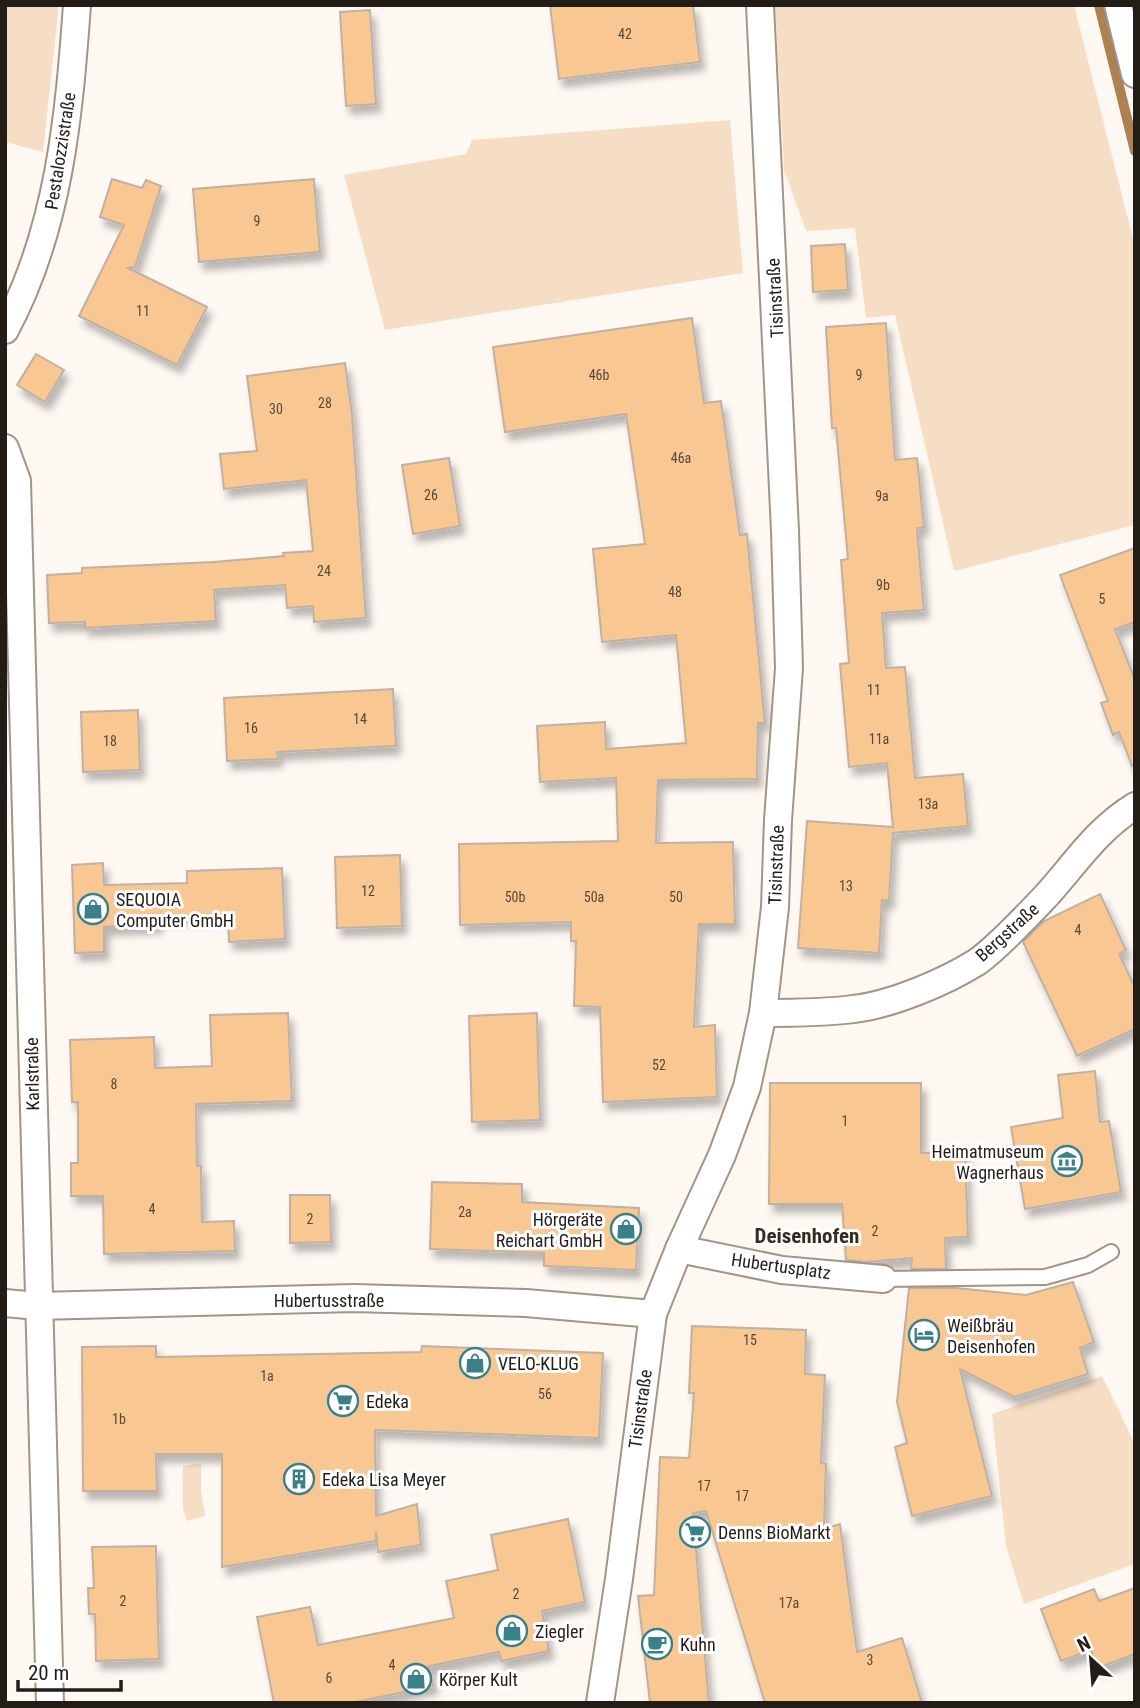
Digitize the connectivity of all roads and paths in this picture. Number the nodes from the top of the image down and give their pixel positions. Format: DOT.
graph roads {
  1 [pos="77,5"];
  2 [pos="760,5"];
  3 [pos="1118,5"];
  4 [pos="1135,74"];
  5 [pos="5,330"];
  6 [pos="5,448"];
  7 [pos="1135,806"];
  8 [pos="763,1013"];
  9 [pos="679,1249"];
  10 [pos="1111,1252"];
  11 [pos="883,1279"];
  12 [pos="5,1303"];
  13 [pos="38,1306"];
  14 [pos="653,1314"];
  15 [pos="595,1702"];
  16 [pos="50,1703"];
  1 -- 5 [label="street, Pestalozzistraße"];
  2 -- 8 [label="street, Tisinstraße"];
  3 -- 4 [label="street"];
  6 -- 13 [label="street, Karlstraße"];
  7 -- 8 [label="street, Bergstraße"];
  8 -- 9 [label="street, Tisinstraße"];
  9 -- 11 [label="street, Hubertusplatz"];
  9 -- 14 [label="street, Tisinstraße"];
  10 -- 11 [label="lane"];
  12 -- 13 [label="street, Hubertusstraße"];
  13 -- 14 [label="street, Hubertusstraße"];
  13 -- 16 [label="street, Karlstraße"];
  14 -- 15 [label="street, Tisinstraße"];
}
